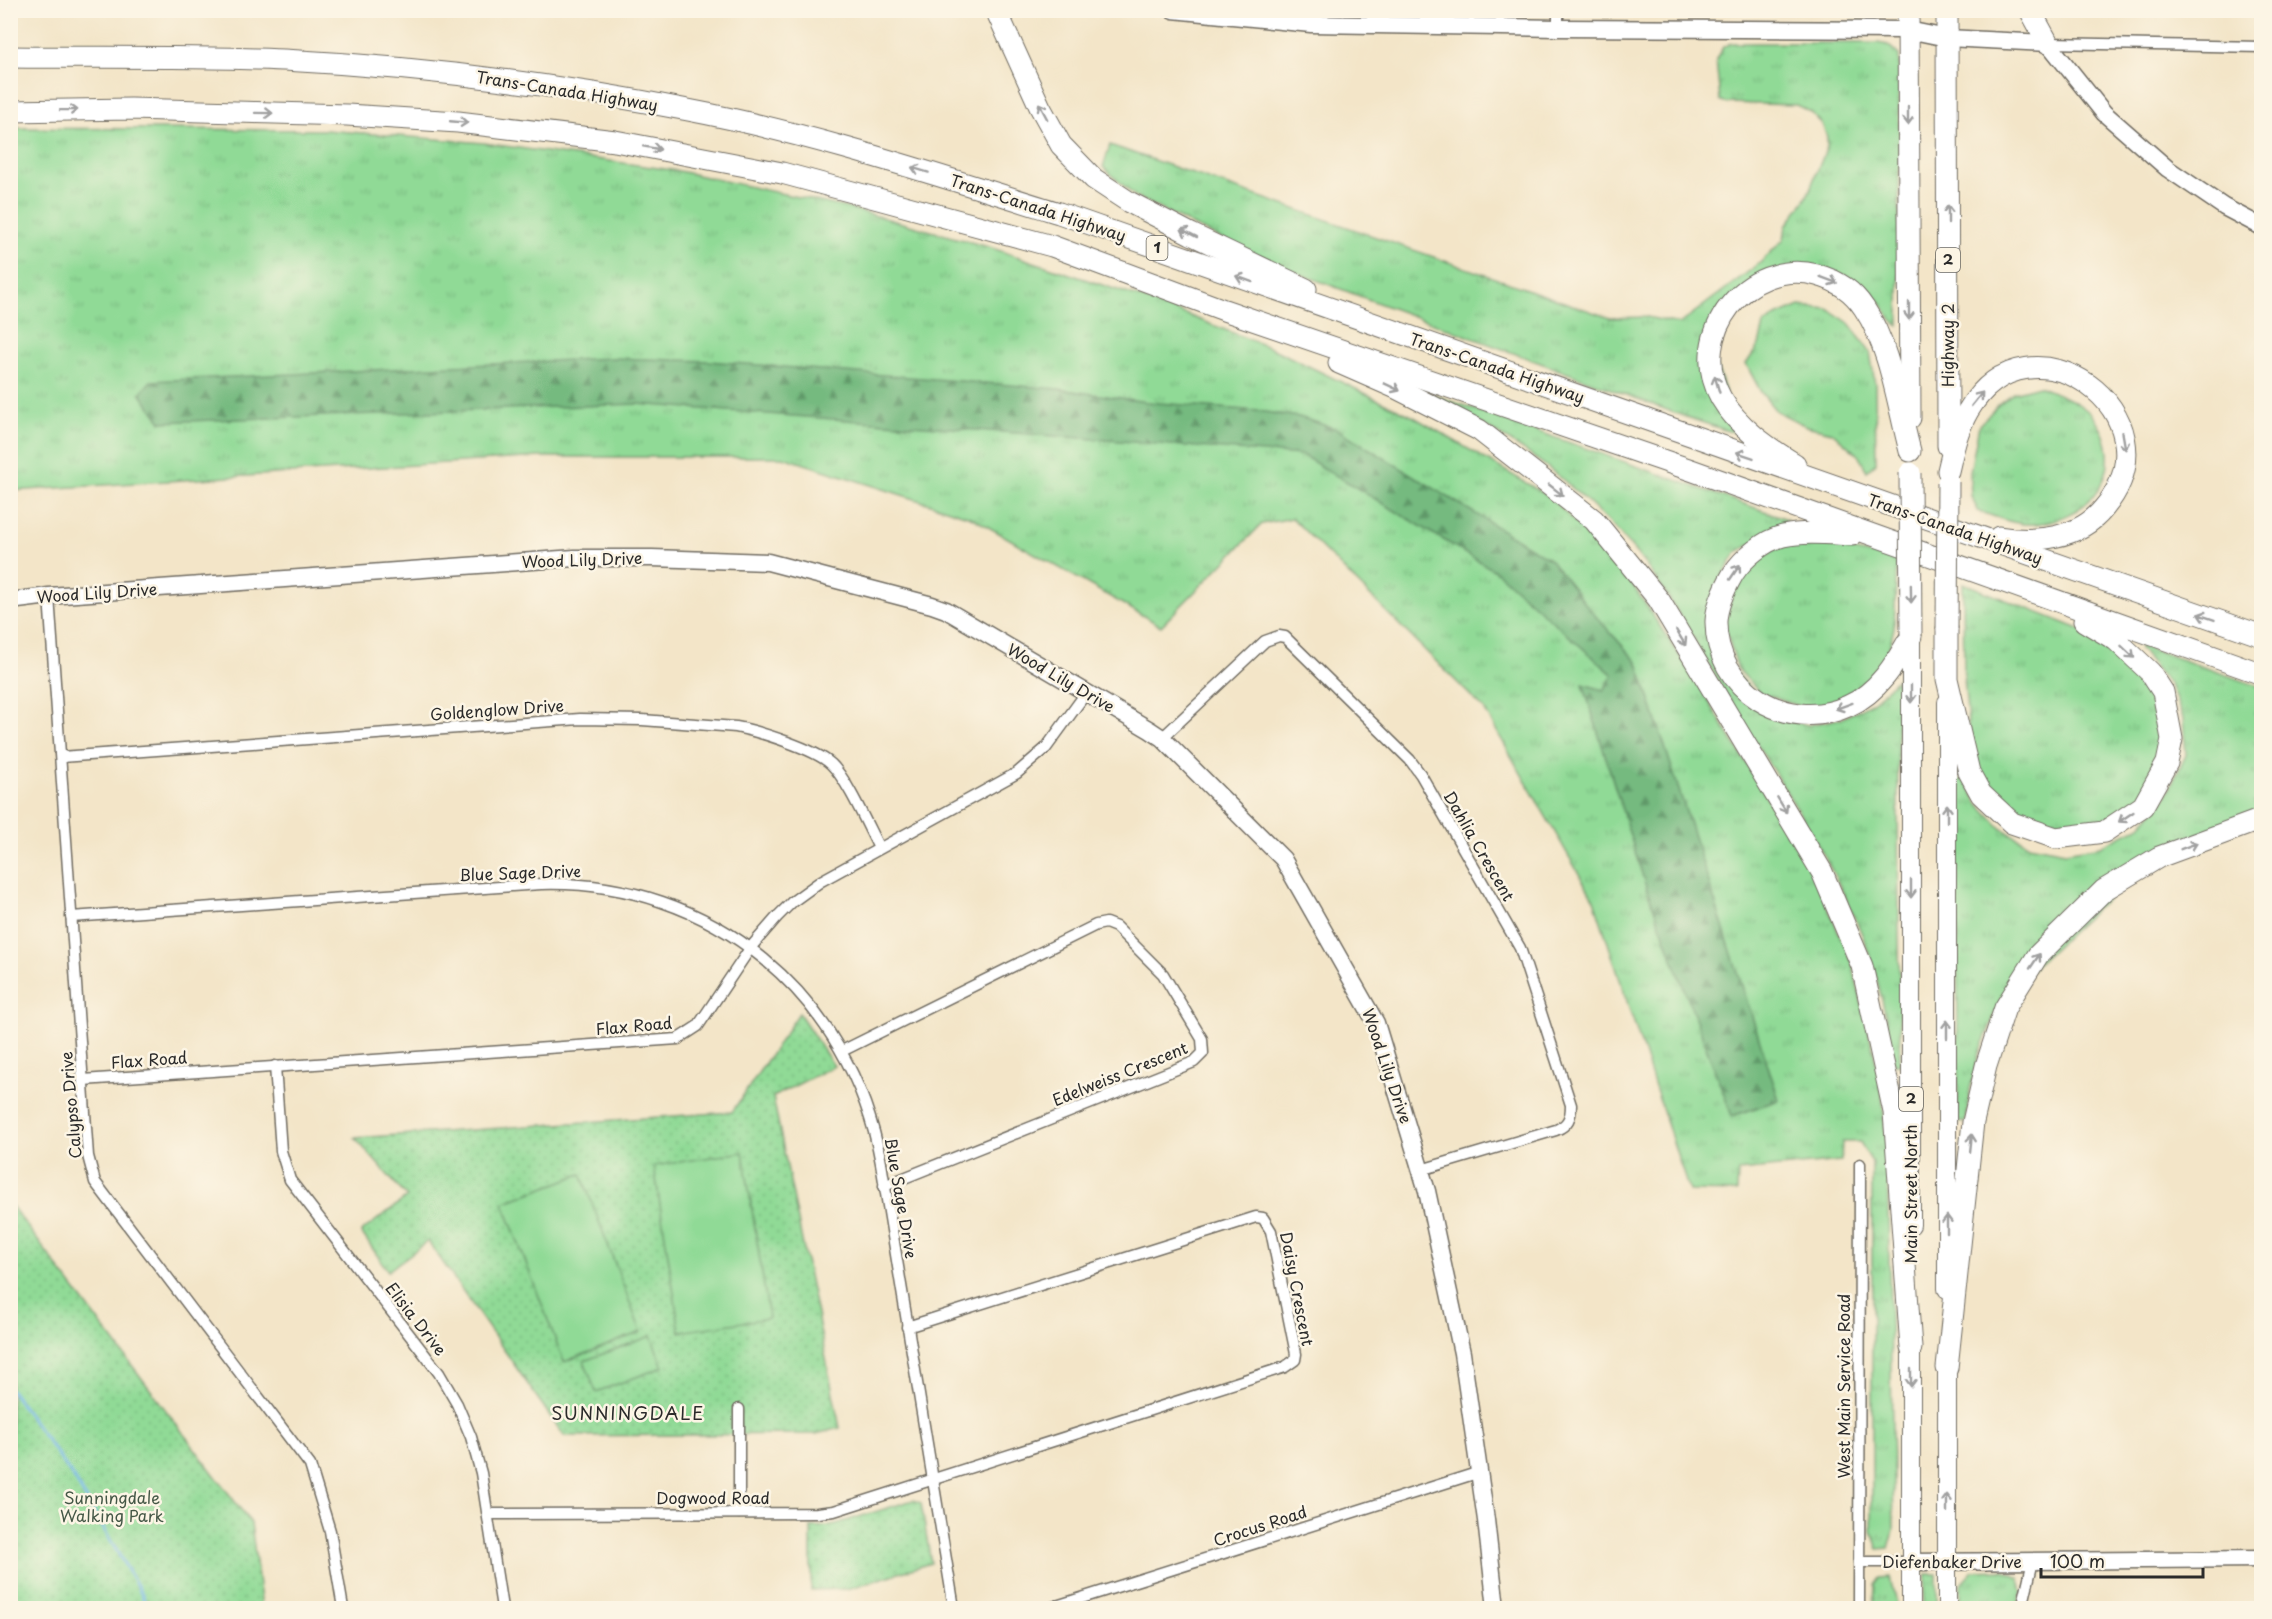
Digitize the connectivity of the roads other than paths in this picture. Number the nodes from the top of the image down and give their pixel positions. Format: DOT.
graph roads {
  1 [pos="996,10"];
  2 [pos="1173,10"];
  3 [pos="1558,10"];
  4 [pos="1947,10"];
  5 [pos="2030,10"];
  6 [pos="1908,20"];
  7 [pos="1558,28"];
  8 [pos="1947,38"];
  9 [pos="2048,43"];
  10 [pos="2262,47"];
  11 [pos="10,57"];
  12 [pos="10,111"];
  13 [pos="2262,227"];
  14 [pos="1224,310"];
  15 [pos="1413,339"];
  16 [pos="1910,451"];
  17 [pos="1948,477"];
  18 [pos="1838,488"];
  19 [pos="1960,531"];
  20 [pos="1875,537"];
  21 [pos="49,596"];
  22 [pos="2044,598"];
  23 [pos="10,601"];
  24 [pos="1911,636"];
  25 [pos="2262,636"];
  26 [pos="2262,674"];
  27 [pos="1947,679"];
  28 [pos="1086,693"];
  29 [pos="1162,738"];
  30 [pos="61,757"];
  31 [pos="2262,819"];
  32 [pos="879,848"];
  33 [pos="71,916"];
  34 [pos="751,948"];
  35 [pos="842,1050"];
  36 [pos="275,1065"];
  37 [pos="83,1080"];
  38 [pos="1860,1164"];
  39 [pos="1421,1170"];
  40 [pos="884,1186"];
  41 [pos="907,1327"];
  42 [pos="1911,1348"];
  43 [pos="1947,1368"];
  44 [pos="739,1409"];
  45 [pos="1480,1472"];
  46 [pos="933,1480"];
  47 [pos="739,1513"];
  48 [pos="488,1514"];
  49 [pos="2262,1559"];
  50 [pos="2033,1561"];
  51 [pos="1859,1562"];
  52 [pos="1911,1562"];
  53 [pos="1946,1562"];
  54 [pos="343,1608"];
  55 [pos="502,1608"];
  56 [pos="954,1608"];
  57 [pos="1050,1608"];
  58 [pos="1496,1608"];
  59 [pos="1859,1608"];
  60 [pos="1911,1608"];
  61 [pos="1947,1608"];
  62 [pos="2022,1608"];
  15 -- 1 [label="highway, one-way"];
  2 -- 7 [label="street"];
  3 -- 7 [label="street"];
  4 -- 8 [label="highway, Highway 2 / 2"];
  5 -- 9 [label="highway"];
  6 -- 7 [label="street"];
  6 -- 8 [label="street"];
  6 -- 16 [label="highway, 2, one-way"];
  8 -- 9 [label="street"];
  17 -- 8 [label="highway, Highway 2 / 2, one-way"];
  9 -- 10 [label="street"];
  9 -- 13 [label="street"];
  15 -- 11 [label="highway, Trans-Canada Highway / 1, one-way"];
  12 -- 14 [label="highway, Trans-Canada Highway / 1, one-way"];
  14 -- 20 [label="highway, Trans-Canada Highway / 1"];
  14 -- 42 [label="highway, one-way"];
  18 -- 15 [label="highway, Trans-Canada Highway / 1, one-way"];
  18 -- 16 [label="highway, one-way"];
  16 -- 24 [label="highway, 2, one-way, bridge"];
  17 -- 19 [label="highway, one-way"];
  17 -- 27 [label="highway, Highway 2 / 2, bridge"];
  18 -- 19 [label="highway, Trans-Canada Highway / 1"];
  25 -- 19 [label="highway, Trans-Canada Highway / 1, one-way"];
  20 -- 22 [label="highway, Trans-Canada Highway / 1"];
  24 -- 20 [label="highway, one-way"];
  21 -- 23 [label="street, Wood Lily Drive"];
  21 -- 28 [label="street, Wood Lily Drive"];
  21 -- 30 [label="street, Calypso Drive"];
  22 -- 26 [label="highway, Trans-Canada Highway / 1"];
  22 -- 27 [label="highway, Highway 2, one-way"];
  24 -- 42 [label="main road, Main Street North / 2, one-way"];
  43 -- 27 [label="main road, 2, one-way"];
  28 -- 29 [label="street, Wood Lily Drive"];
  28 -- 32 [label="street, Flax Road"];
  29 -- 39 [label="street, Wood Lily Drive"];
  29 -- 39 [label="street, Dahlia Crescent"];
  30 -- 32 [label="street, Goldenglow Drive"];
  30 -- 33 [label="street, Calypso Drive"];
  43 -- 31 [label="highway, one-way"];
  32 -- 34 [label="street, Flax Road"];
  33 -- 34 [label="street, Blue Sage Drive"];
  33 -- 37 [label="street, Calypso Drive"];
  34 -- 35 [label="street, Blue Sage Drive"];
  34 -- 36 [label="street, Flax Road"];
  35 -- 40 [label="street, Blue Sage Drive"];
  35 -- 40 [label="street, Edelweiss Crescent"];
  36 -- 37 [label="street, Flax Road"];
  36 -- 48 [label="street, Elisia Drive"];
  37 -- 54 [label="street, Calypso Drive"];
  38 -- 51 [label="street, West Main Service Road"];
  39 -- 45 [label="street, Wood Lily Drive"];
  40 -- 41 [label="street, Blue Sage Drive"];
  41 -- 46 [label="street, Blue Sage Drive"];
  41 -- 46 [label="street, Daisy Crescent"];
  42 -- 52 [label="main road, Main Street North / 2, one-way"];
  53 -- 43 [label="main road, 2, one-way"];
  44 -- 47 [label="street"];
  45 -- 57 [label="street, Crocus Road"];
  45 -- 58 [label="street, Wood Lily Drive"];
  46 -- 47 [label="street, Dogwood Road"];
  46 -- 56 [label="street, Blue Sage Drive"];
  47 -- 48 [label="street, Dogwood Road"];
  48 -- 55 [label="street, Elisia Drive"];
  49 -- 50 [label="street, Diefenbaker Drive"];
  50 -- 53 [label="street, Diefenbaker Drive"];
  50 -- 62 [label="street"];
  51 -- 52 [label="street, Diefenbaker Drive"];
  51 -- 59 [label="street, West Main Service Road"];
  52 -- 53 [label="street, Diefenbaker Drive"];
  52 -- 60 [label="main road, Main Street North / 2"];
  53 -- 61 [label="main road, 2"];
}
